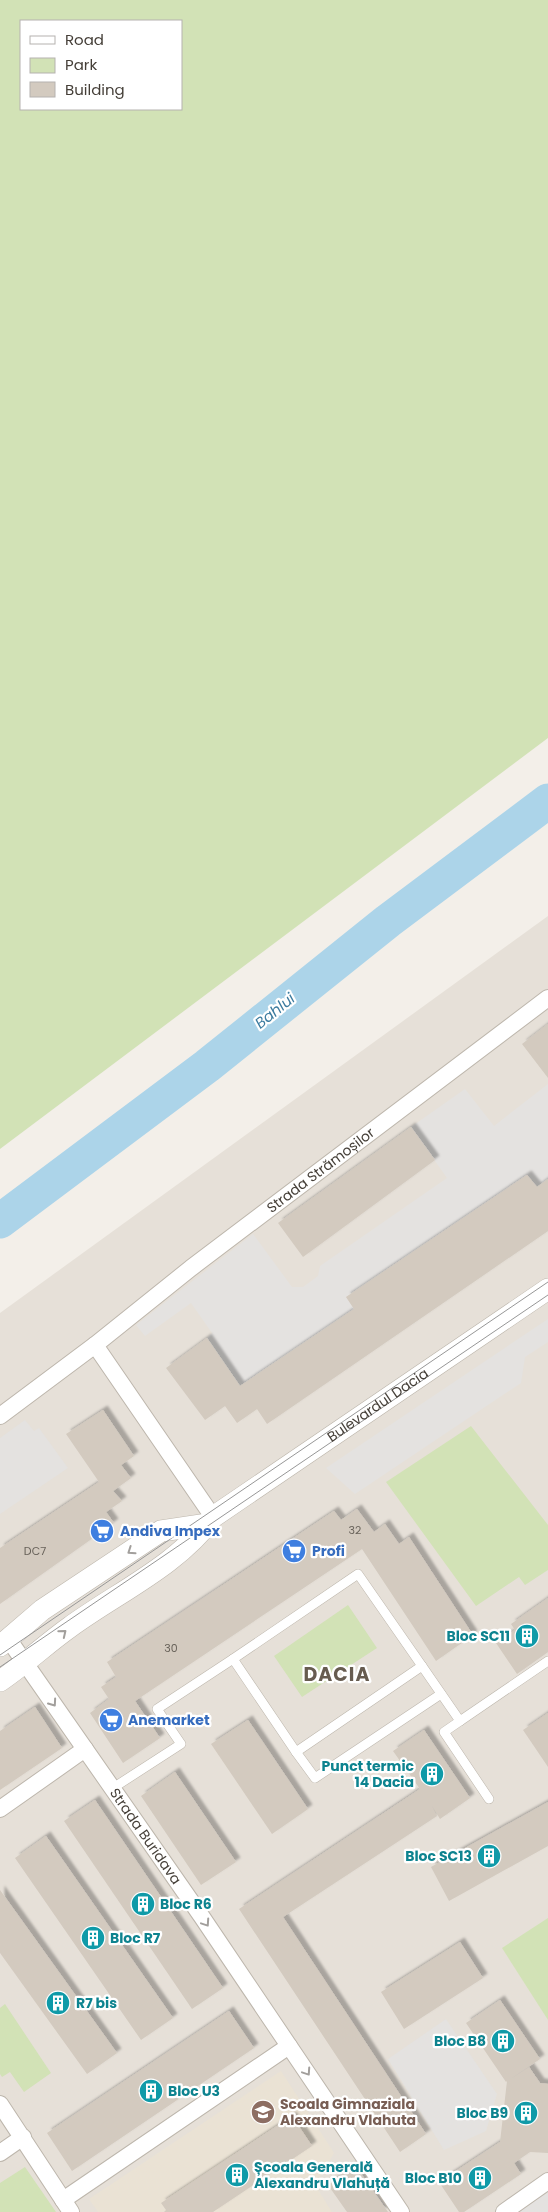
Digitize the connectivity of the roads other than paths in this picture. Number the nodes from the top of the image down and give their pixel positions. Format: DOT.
graph roads {
  1 [pos="548,998"];
  2 [pos="548,1289"];
  3 [pos="95,1345"];
  4 [pos="0,1416"];
  5 [pos="210,1520"];
  6 [pos="5,1643"];
  7 [pos="233,1660"];
  8 [pos="548,1661"];
  9 [pos="25,1664"];
  10 [pos="422,1666"];
  11 [pos="0,1680"];
  12 [pos="441,1694"];
  13 [pos="460,1722"];
  14 [pos="85,1749"];
  15 [pos="296,1752"];
  16 [pos="113,1788"];
  17 [pos="489,1800"];
  18 [pos="0,1809"];
  19 [pos="289,2046"];
  20 [pos="0,2104"];
  21 [pos="23,2137"];
  22 [pos="0,2153"];
  23 [pos="548,2181"];
  24 [pos="67,2206"];
  25 [pos="400,2212"];
  26 [pos="504,2212"];
  1 -- 3 [label="street, Strada Strămoșilor"];
  2 -- 5 [label="street, Bulevardul Dacia"];
  3 -- 4 [label="street, Strada Strămoșilor"];
  3 -- 5 [label="street"];
  5 -- 6 [label="street, Bulevardul Dacia, one-way"];
  9 -- 5 [label="street, Bulevardul Dacia, one-way"];
  6 -- 9 [label="street, Strada Buridava"];
  7 -- 10 [label="lane"];
  7 -- 15 [label="lane"];
  7 -- 16 [label="lane"];
  8 -- 13 [label="lane"];
  9 -- 11 [label="street, Bulevardul Dacia"];
  9 -- 14 [label="street, Strada Buridava, one-way"];
  10 -- 12 [label="lane"];
  10 -- 15 [label="lane"];
  12 -- 13 [label="lane"];
  12 -- 15 [label="lane"];
  13 -- 17 [label="lane"];
  14 -- 16 [label="street, Strada Buridava"];
  14 -- 18 [label="street"];
  16 -- 19 [label="street, Strada Buridava, one-way"];
  19 -- 24 [label="street"];
  19 -- 25 [label="street, Strada Buridava, one-way"];
  20 -- 21 [label="street"];
  21 -- 22 [label="street"];
  21 -- 24 [label="street"];
  23 -- 26 [label="street"];
}
